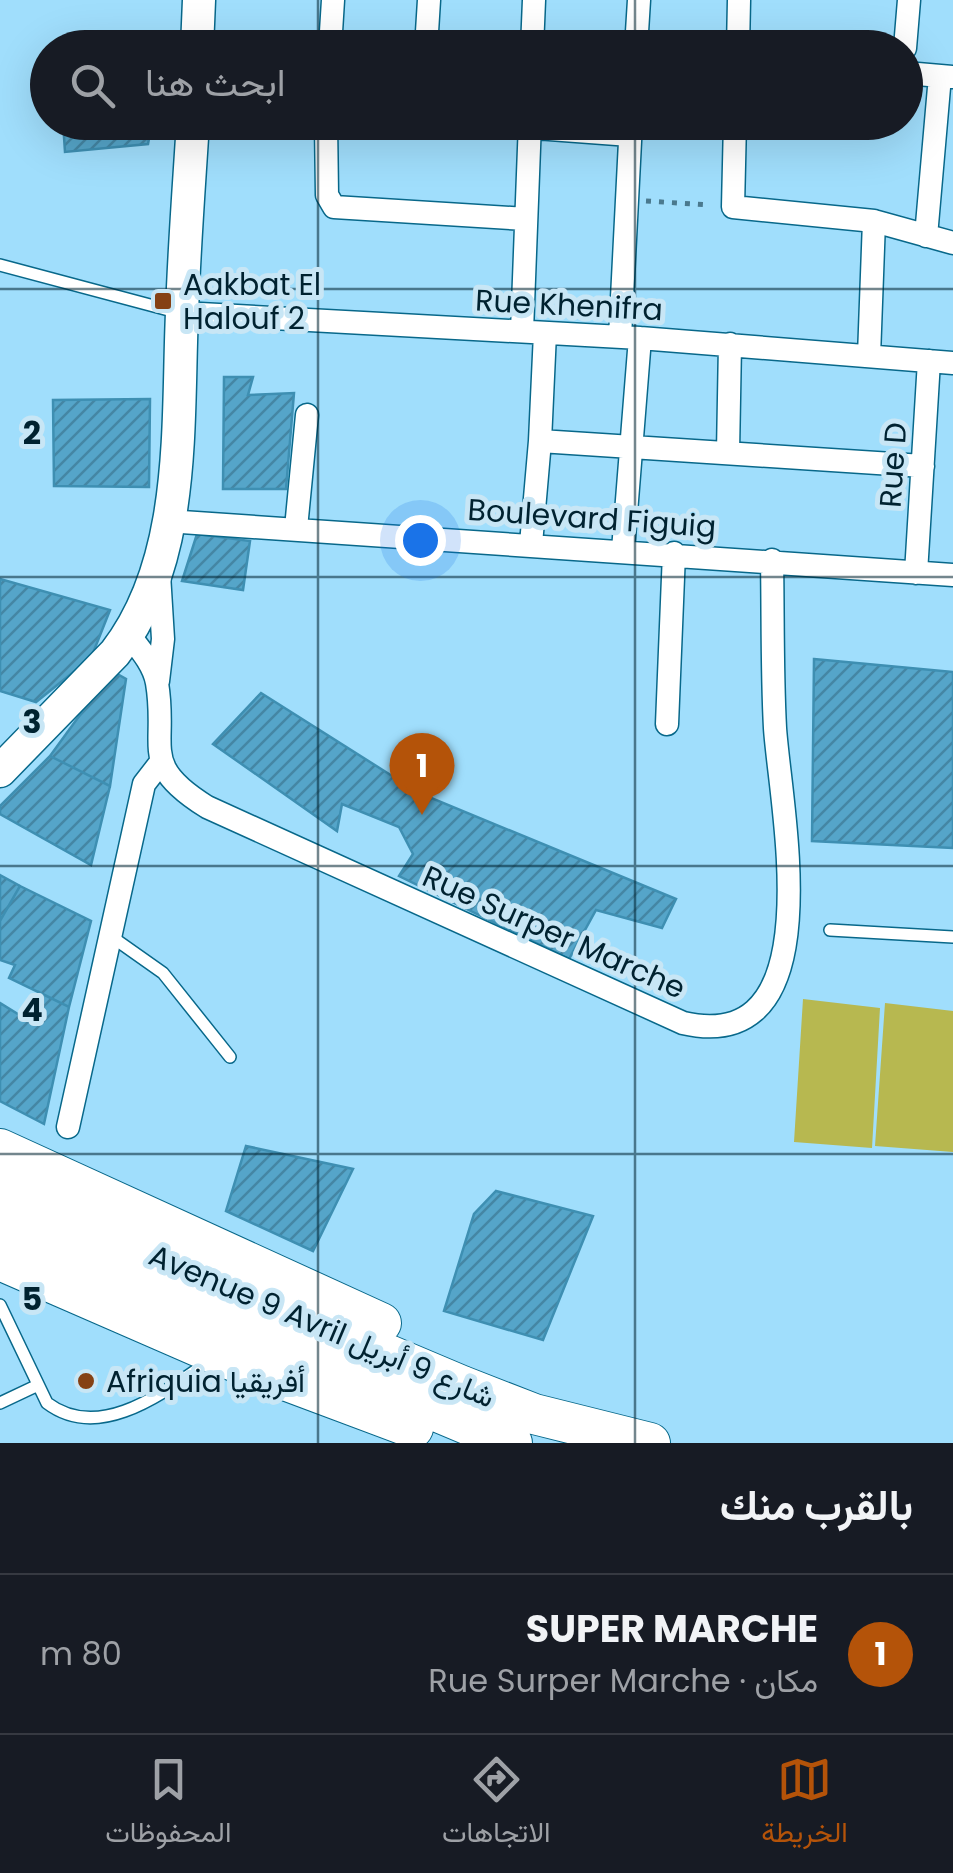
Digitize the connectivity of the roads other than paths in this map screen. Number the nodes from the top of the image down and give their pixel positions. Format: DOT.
graph roads {
  1 [pos="200,0"];
  2 [pos="333,0"];
  3 [pos="429,0"];
  4 [pos="534,0"];
  5 [pos="639,0"];
  6 [pos="740,0"];
  7 [pos="909,0"];
  8 [pos="198,30"];
  9 [pos="331,30"];
  10 [pos="427,30"];
  11 [pos="533,30"];
  12 [pos="637,30"];
  13 [pos="739,30"];
  14 [pos="906,30"];
  15 [pos="946,77"];
  16 [pos="192,140"];
  17 [pos="326,140"];
  18 [pos="529,140"];
  19 [pos="631,140"];
  20 [pos="735,140"];
  21 [pos="526,219"];
  22 [pos="874,221"];
  23 [pos="926,236"];
  24 [pos="953,243"];
  25 [pos="0,265"];
  26 [pos="182,313"];
  27 [pos="534,332"];
  28 [pos="630,337"];
  29 [pos="730,344"];
  30 [pos="869,356"];
  31 [pos="941,362"];
  32 [pos="307,415"];
  33 [pos="540,441"];
  34 [pos="632,446"];
  35 [pos="728,452"];
  36 [pos="923,466"];
  37 [pos="167,520"];
  38 [pos="296,528"];
  39 [pos="532,544"];
  40 [pos="623,550"];
  41 [pos="674,554"];
  42 [pos="772,560"];
  43 [pos="158,568"];
  44 [pos="916,573"];
  45 [pos="953,575"];
  46 [pos="129,635"];
  47 [pos="158,685"];
  48 [pos="668,724"];
  49 [pos="14,741"];
  50 [pos="161,762"];
  51 [pos="0,771"];
  52 [pos="830,930"];
  53 [pos="112,937"];
  54 [pos="953,937"];
  55 [pos="230,1056"];
  56 [pos="68,1127"];
  57 [pos="0,1149"];
  58 [pos="0,1191"];
  59 [pos="0,1228"];
  60 [pos="0,1260"];
  61 [pos="0,1305"];
  62 [pos="218,1355"];
  63 [pos="36,1386"];
  64 [pos="0,1403"];
  65 [pos="640,1440"];
  66 [pos="456,1443"];
  67 [pos="512,1443"];
  1 -- 8 [label="main road"];
  2 -- 9 [label="street"];
  3 -- 10 [label="street"];
  4 -- 11 [label="street"];
  5 -- 12 [label="street"];
  6 -- 13 [label="street"];
  7 -- 14 [label="street"];
  15 -- 23 [label="street"];
  16 -- 26 [label="main road"];
  17 -- 21 [label="street"];
  18 -- 21 [label="street"];
  19 -- 28 [label="street"];
  20 -- 22 [label="street"];
  21 -- 27 [label="street"];
  22 -- 23 [label="street"];
  22 -- 30 [label="street"];
  23 -- 24 [label="street"];
  25 -- 26 [label="lane"];
  26 -- 27 [label="street, Rue Khenifra"];
  26 -- 37 [label="main road"];
  27 -- 28 [label="street, Rue Khenifra"];
  27 -- 33 [label="street"];
  28 -- 29 [label="street, Rue Khenifra"];
  28 -- 34 [label="street"];
  29 -- 30 [label="street, Rue Khenifra"];
  29 -- 35 [label="street"];
  30 -- 31 [label="street, Rue Khenifra"];
  31 -- 36 [label="street, Rue D"];
  32 -- 38 [label="street"];
  33 -- 34 [label="street"];
  33 -- 39 [label="street"];
  34 -- 35 [label="street"];
  34 -- 40 [label="street"];
  35 -- 36 [label="street"];
  36 -- 44 [label="street, Rue D"];
  37 -- 38 [label="street, Boulevard Figuig"];
  37 -- 43 [label="main road"];
  38 -- 39 [label="street, Boulevard Figuig"];
  39 -- 40 [label="street, Boulevard Figuig"];
  40 -- 41 [label="street, Boulevard Figuig"];
  41 -- 42 [label="street, Boulevard Figuig"];
  41 -- 48 [label="street"];
  42 -- 44 [label="street, Boulevard Figuig"];
  42 -- 50 [label="street, Rue Surper Marche"];
  43 -- 46 [label="main road"];
  43 -- 47 [label="street"];
  44 -- 45 [label="street, Boulevard Figuig"];
  46 -- 47 [label="street"];
  46 -- 49 [label="main road"];
  47 -- 50 [label="street"];
  49 -- 51 [label="main road"];
  50 -- 53 [label="street"];
  52 -- 54 [label="lane"];
  53 -- 55 [label="lane"];
  53 -- 56 [label="street"];
  57 -- 65 [label="highway"];
  58 -- 65 [label="highway, Avenue 9 Avril شارع 9 أبريل"];
  59 -- 67 [label="highway, Avenue 9 Avril شارع 9 أبريل"];
  60 -- 62 [label="highway"];
  61 -- 63 [label="lane"];
  62 -- 63 [label="lane"];
  62 -- 66 [label="highway"];
  63 -- 64 [label="lane"];
}
